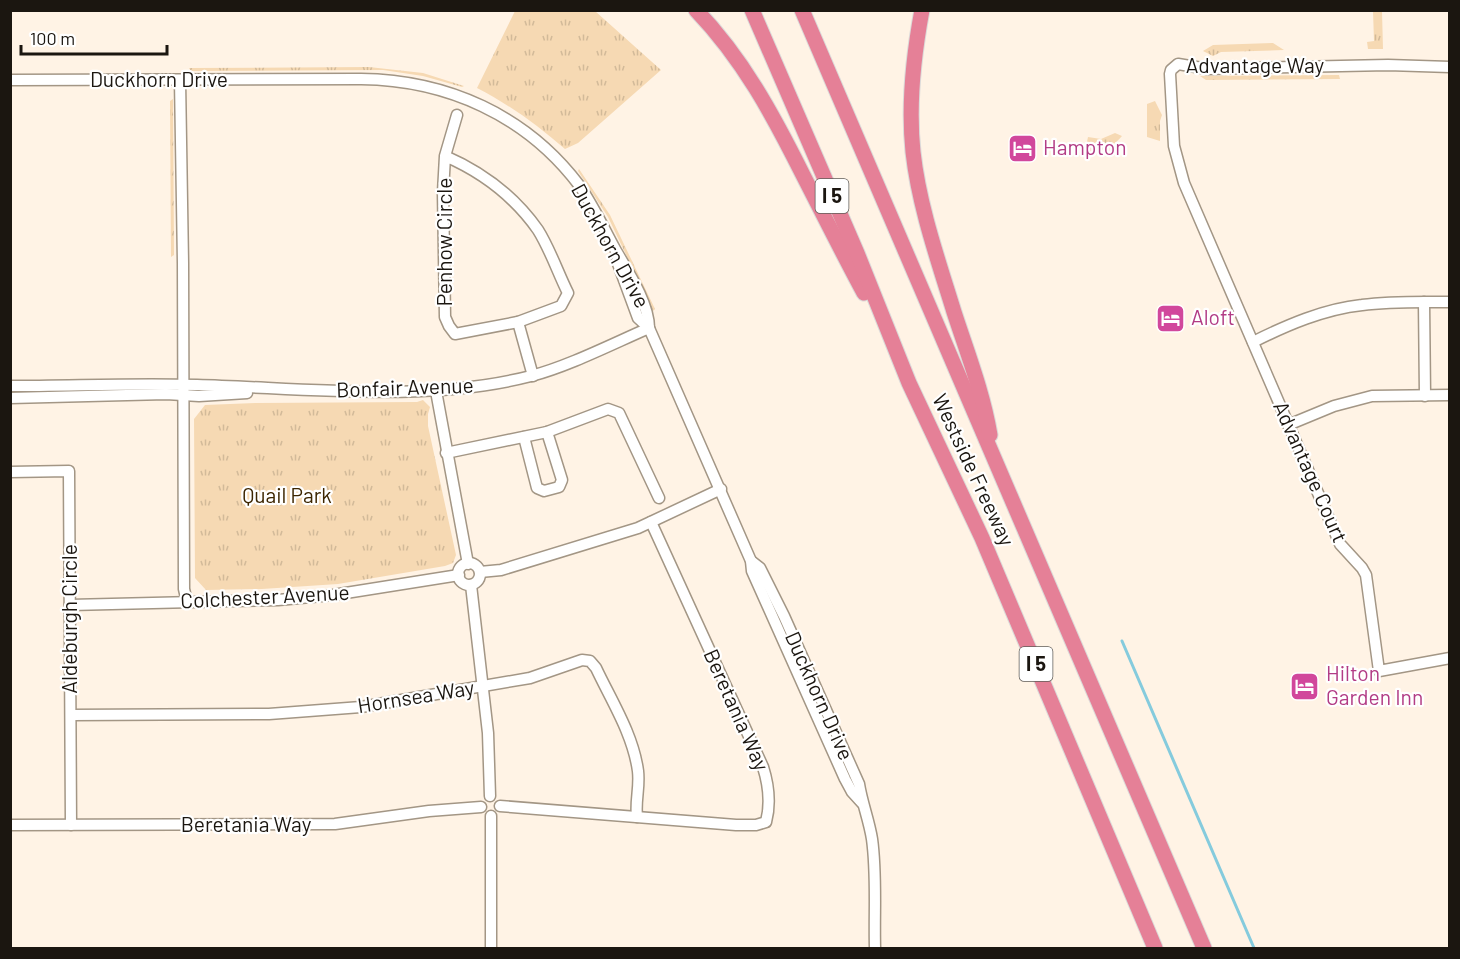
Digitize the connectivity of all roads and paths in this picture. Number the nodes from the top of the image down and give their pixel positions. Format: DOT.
graph roads {
  1 [pos="696,10"];
  2 [pos="752,10"];
  3 [pos="802,10"];
  4 [pos="922,10"];
  5 [pos="1449,67"];
  6 [pos="10,80"];
  7 [pos="180,80"];
  8 [pos="457,116"];
  9 [pos="445,156"];
  10 [pos="1424,302"];
  11 [pos="1449,302"];
  12 [pos="518,322"];
  13 [pos="649,328"];
  14 [pos="1253,342"];
  15 [pos="533,376"];
  16 [pos="909,383"];
  17 [pos="10,386"];
  18 [pos="182,390"];
  19 [pos="436,391"];
  20 [pos="1449,395"];
  21 [pos="1425,396"];
  22 [pos="10,398"];
  23 [pos="1288,425"];
  24 [pos="548,432"];
  25 [pos="524,437"];
  26 [pos="446,453"];
  27 [pos="995,461"];
  28 [pos="10,472"];
  29 [pos="721,489"];
  30 [pos="659,498"];
  31 [pos="651,522"];
  32 [pos="468,564"];
  33 [pos="480,572"];
  34 [pos="459,575"];
  35 [pos="471,585"];
  36 [pos="187,602"];
  37 [pos="70,604"];
  38 [pos="1449,658"];
  39 [pos="483,686"];
  40 [pos="71,715"];
  41 [pos="490,796"];
  42 [pos="500,806"];
  43 [pos="481,807"];
  44 [pos="491,816"];
  45 [pos="637,817"];
  46 [pos="10,825"];
  47 [pos="71,825"];
  48 [pos="491,948"];
  49 [pos="875,948"];
  50 [pos="1155,948"];
  51 [pos="1204,948"];
  1 -- 16 [label="highway"];
  2 -- 16 [label="highway, Westside Freeway / I 5"];
  3 -- 27 [label="highway, Westside Freeway / I 5"];
  4 -- 27 [label="highway"];
  5 -- 14 [label="street, Advantage Way"];
  6 -- 7 [label="street, Duckhorn Drive"];
  7 -- 13 [label="street, Duckhorn Drive"];
  7 -- 18 [label="street"];
  8 -- 9 [label="street, Penhow Circle"];
  9 -- 12 [label="street, Penhow Circle"];
  9 -- 12 [label="street, Penhow Circle"];
  10 -- 11 [label="street"];
  10 -- 14 [label="street"];
  10 -- 21 [label="street"];
  12 -- 15 [label="street"];
  13 -- 15 [label="street, Bonfair Avenue"];
  13 -- 29 [label="street, Duckhorn Drive"];
  14 -- 23 [label="street, Advantage Court"];
  15 -- 19 [label="street, Bonfair Avenue"];
  16 -- 50 [label="highway, Westside Freeway / I 5"];
  17 -- 18 [label="street, Bonfair Avenue"];
  18 -- 19 [label="street, Bonfair Avenue"];
  18 -- 22 [label="street, Bonfair Avenue"];
  18 -- 36 [label="street"];
  19 -- 26 [label="street"];
  20 -- 21 [label="street"];
  21 -- 23 [label="street"];
  23 -- 38 [label="street, Advantage Court"];
  24 -- 25 [label="street"];
  24 -- 25 [label="street"];
  24 -- 30 [label="street"];
  25 -- 26 [label="street"];
  26 -- 32 [label="street"];
  27 -- 51 [label="highway, Westside Freeway / I 5"];
  28 -- 37 [label="street, Aldeburgh Circle"];
  29 -- 31 [label="street"];
  29 -- 49 [label="street, Duckhorn Drive"];
  31 -- 33 [label="street"];
  31 -- 45 [label="street, Beretania Way"];
  32 -- 33 [label="street"];
  32 -- 34 [label="street"];
  33 -- 35 [label="street"];
  34 -- 35 [label="street"];
  34 -- 36 [label="street, Colchester Avenue"];
  35 -- 39 [label="street"];
  36 -- 37 [label="street, Colchester Avenue"];
  37 -- 40 [label="street, Aldeburgh Circle"];
  39 -- 40 [label="street, Hornsea Way"];
  39 -- 41 [label="street"];
  39 -- 45 [label="street, Hornsea Way"];
  40 -- 47 [label="street, Aldeburgh Circle"];
  41 -- 42 [label="street"];
  41 -- 43 [label="street"];
  42 -- 44 [label="street"];
  42 -- 45 [label="street, Beretania Way"];
  43 -- 44 [label="street"];
  43 -- 47 [label="street, Beretania Way"];
  44 -- 48 [label="street"];
  46 -- 47 [label="street, Beretania Way"];
}
